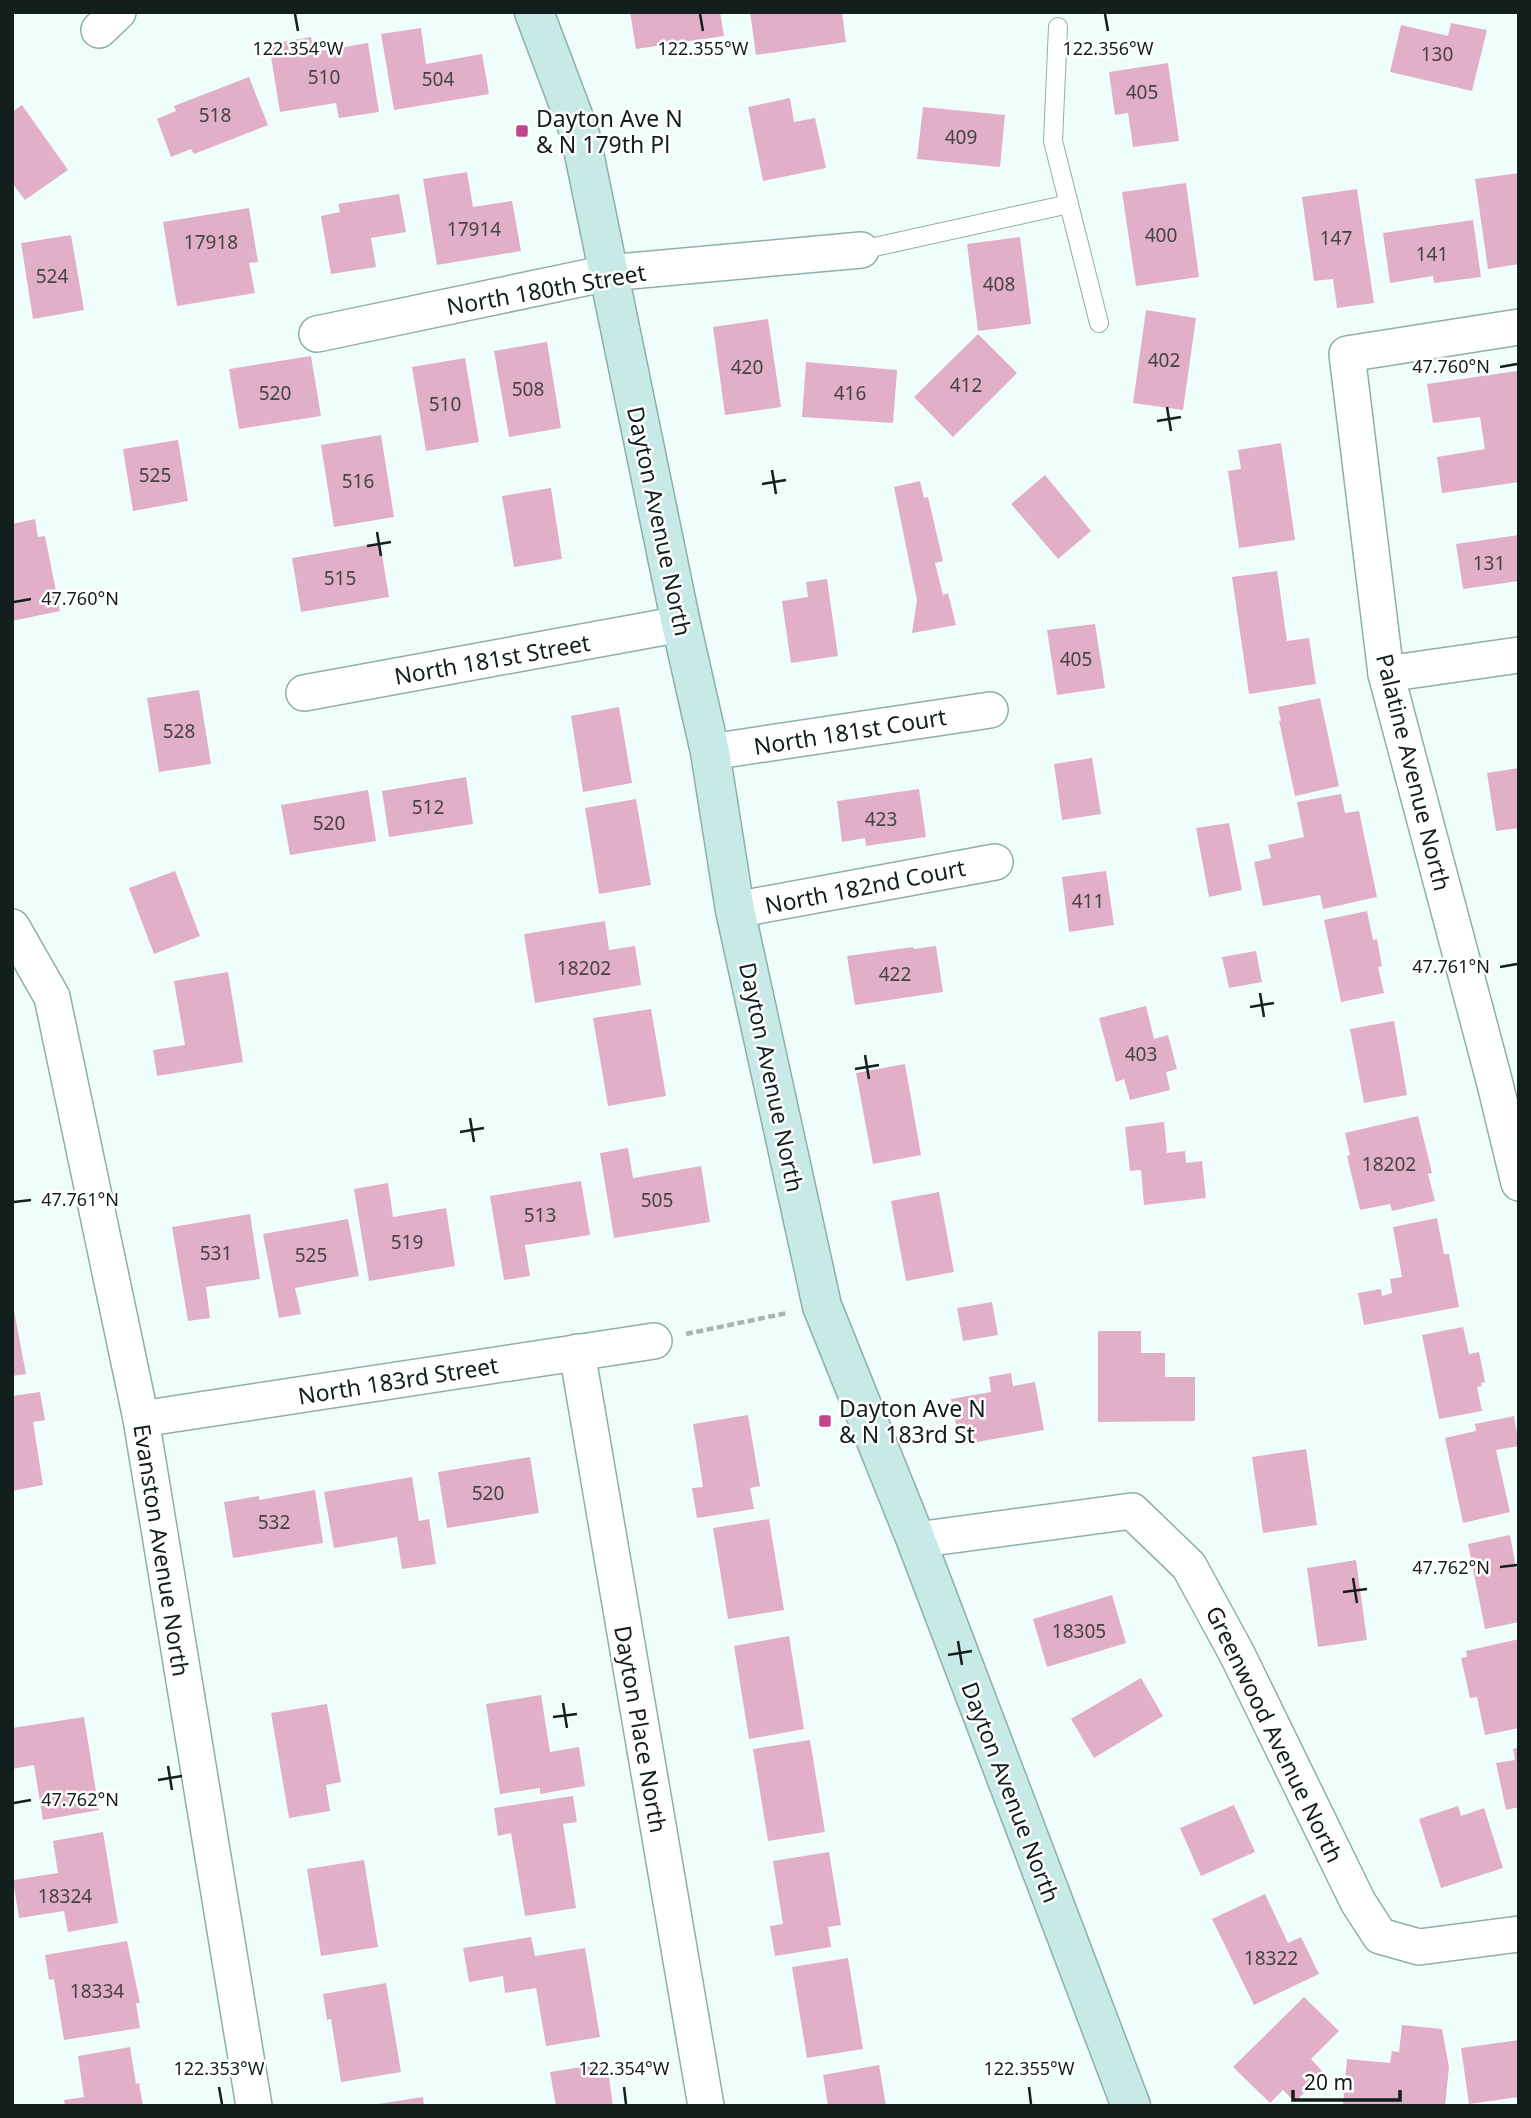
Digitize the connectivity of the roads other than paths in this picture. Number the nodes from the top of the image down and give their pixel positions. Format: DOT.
graph roads {
  1 [pos="534,12"];
  2 [pos="1058,27"];
  3 [pos="1069,204"];
  4 [pos="862,250"];
  5 [pos="608,272"];
  6 [pos="1099,323"];
  7 [pos="1519,327"];
  8 [pos="317,334"];
  9 [pos="681,624"];
  10 [pos="1519,655"];
  11 [pos="1386,674"];
  12 [pos="304,693"];
  13 [pos="990,710"];
  14 [pos="710,752"];
  15 [pos="995,862"];
  16 [pos="735,911"];
  17 [pos="12,927"];
  18 [pos="1506,1079"];
  19 [pos="1519,1183"];
  20 [pos="654,1340"];
  21 [pos="577,1352"];
  22 [pos="141,1419"];
  23 [pos="916,1540"];
  24 [pos="1519,1934"];
  25 [pos="254,2106"];
  26 [pos="706,2106"];
  27 [pos="1131,2106"];
  1 -- 5 [label="street, Dayton Avenue North"];
  2 -- 3 [label="lane"];
  3 -- 4 [label="lane"];
  3 -- 6 [label="lane"];
  4 -- 5 [label="street, North 180th Street"];
  5 -- 8 [label="street, North 180th Street"];
  5 -- 9 [label="street, Dayton Avenue North"];
  7 -- 11 [label="street, Palatine Avenue North"];
  9 -- 12 [label="street, North 181st Street"];
  9 -- 14 [label="street, Dayton Avenue North"];
  10 -- 11 [label="street"];
  11 -- 18 [label="street, Palatine Avenue North"];
  13 -- 14 [label="street, North 181st Court"];
  14 -- 16 [label="street, Dayton Avenue North"];
  15 -- 16 [label="street, North 182nd Court"];
  16 -- 23 [label="street, Dayton Avenue North"];
  17 -- 22 [label="street, Evanston Avenue North"];
  18 -- 19 [label="street, Palatine Avenue North"];
  20 -- 21 [label="street, North 183rd Street"];
  21 -- 22 [label="street, North 183rd Street"];
  21 -- 26 [label="street, Dayton Place North"];
  22 -- 25 [label="street, Evanston Avenue North"];
  23 -- 24 [label="street, Greenwood Avenue North"];
  23 -- 27 [label="street, Dayton Avenue North"];
}
